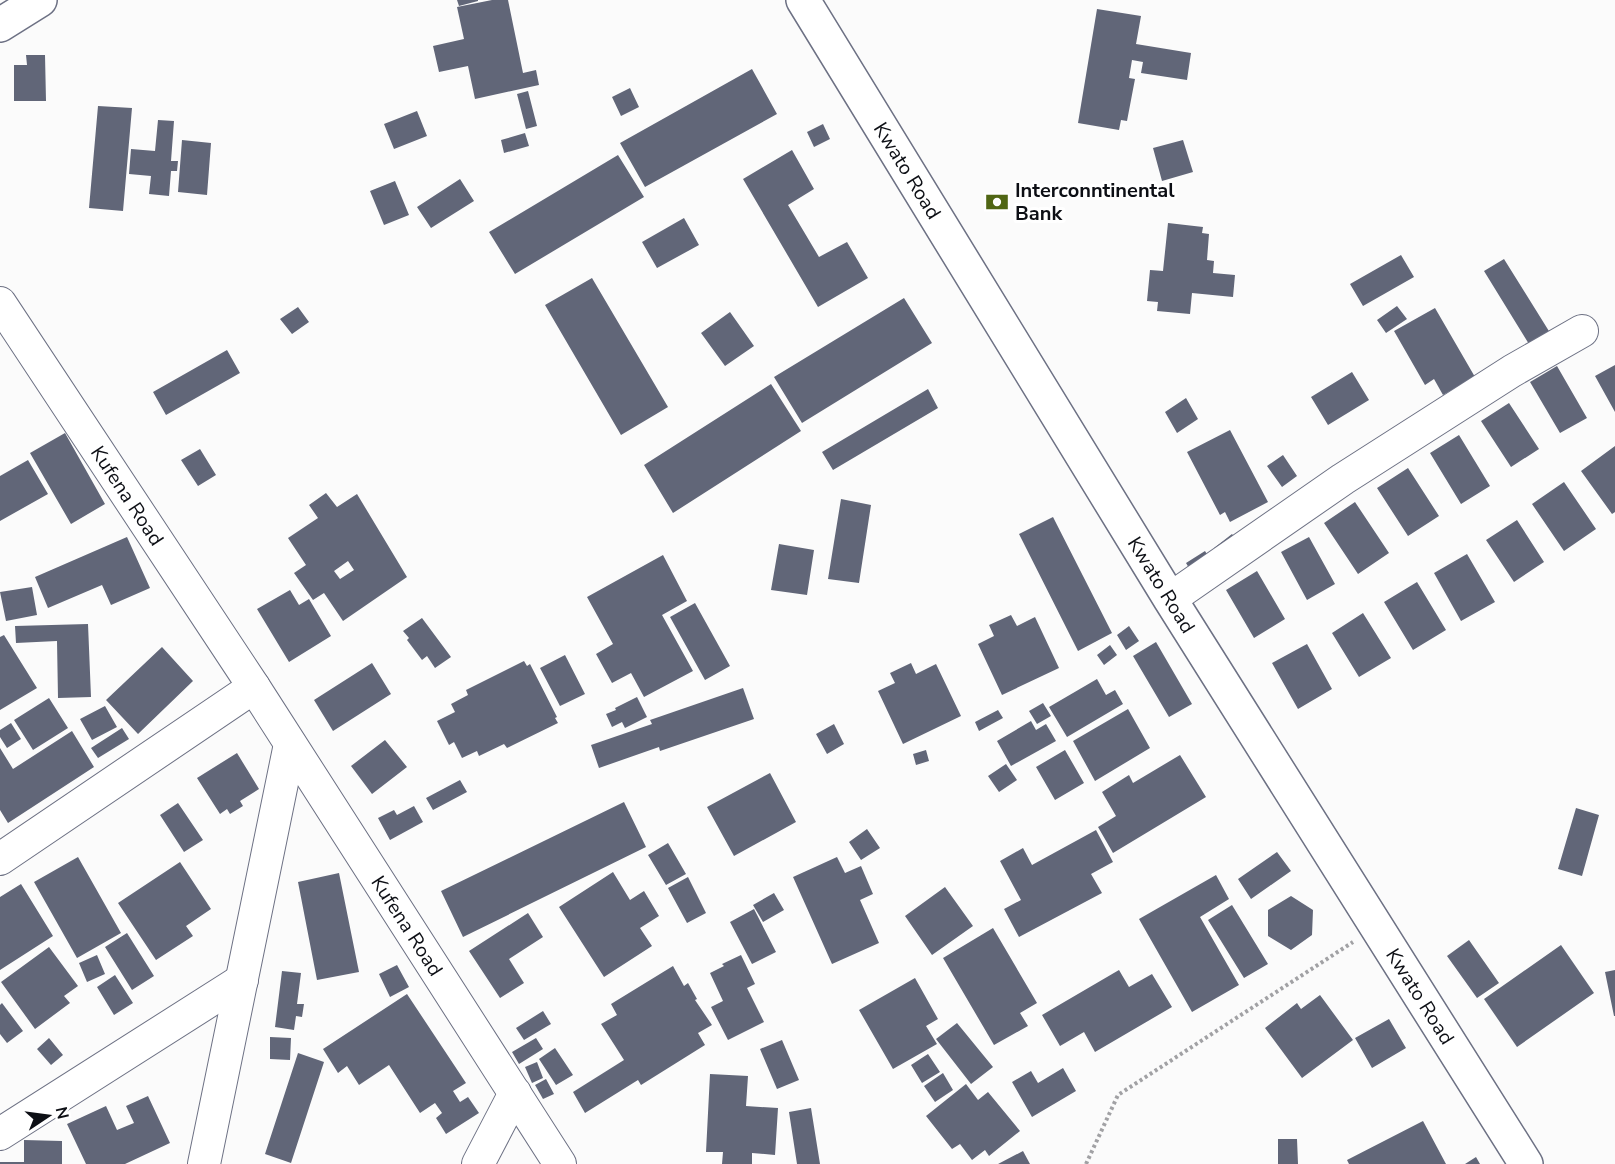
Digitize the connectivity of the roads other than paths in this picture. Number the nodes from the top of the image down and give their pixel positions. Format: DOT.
graph roads {
  1 [pos="40,0"];
  2 [pos="803,0"];
  3 [pos="0,25"];
  4 [pos="0,303"];
  5 [pos="1582,331"];
  6 [pos="1170,598"];
  7 [pos="254,687"];
  8 [pos="290,744"];
  9 [pos="0,859"];
  10 [pos="242,980"];
  11 [pos="515,1093"];
  12 [pos="0,1134"];
  13 [pos="204,1164"];
  14 [pos="478,1164"];
  15 [pos="560,1164"];
  16 [pos="1526,1164"];
  1 -- 3 [label="street"];
  2 -- 6 [label="street, Kwato Road"];
  4 -- 7 [label="street, Kufena Road"];
  5 -- 6 [label="street"];
  6 -- 16 [label="street, Kwato Road"];
  7 -- 8 [label="street, Kufena Road"];
  7 -- 9 [label="street"];
  8 -- 10 [label="street"];
  8 -- 11 [label="street, Kufena Road"];
  10 -- 12 [label="street"];
  10 -- 13 [label="street"];
  11 -- 14 [label="street"];
  11 -- 15 [label="street, Kufena Road"];
}
